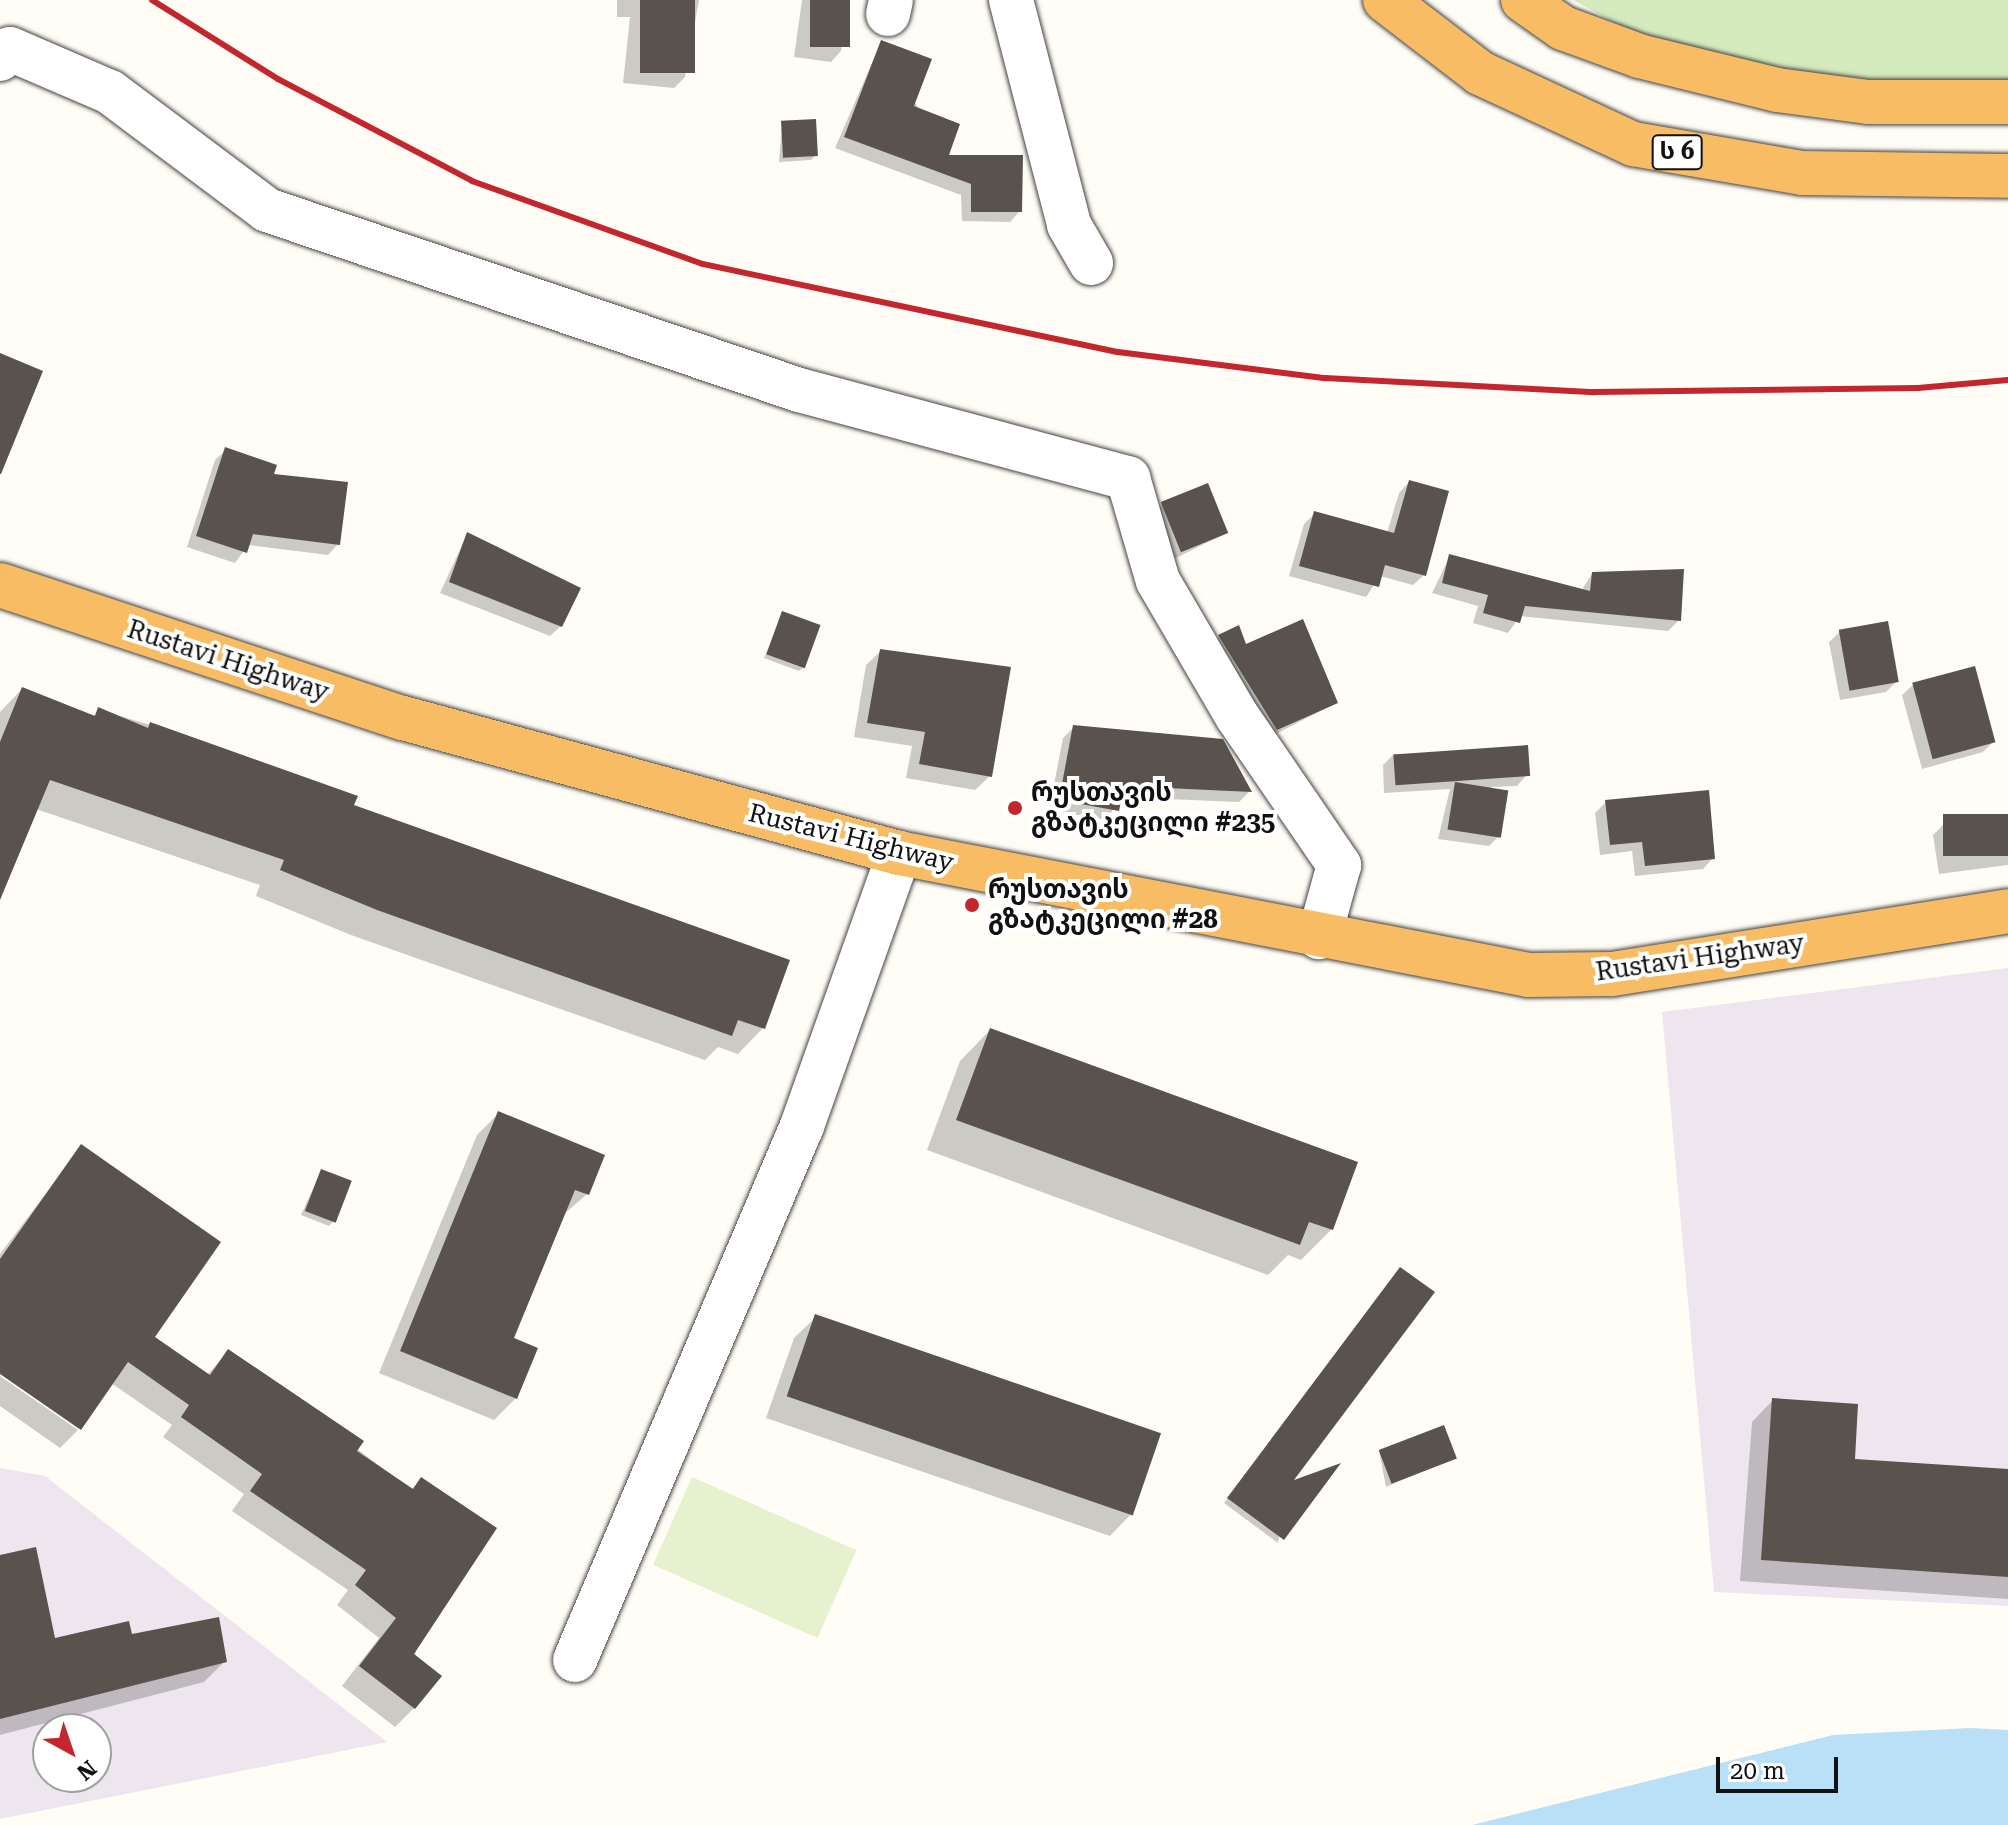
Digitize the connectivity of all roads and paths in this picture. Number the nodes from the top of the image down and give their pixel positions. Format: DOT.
graph roads {
  1 [pos="1011,0"];
  2 [pos="1385,0"];
  3 [pos="1523,0"];
  4 [pos="0,59"];
  5 [pos="2008,102"];
  6 [pos="2008,176"];
  7 [pos="1091,263"];
  8 [pos="0,585"];
  9 [pos="899,853"];
  10 [pos="2008,911"];
  11 [pos="1319,937"];
  12 [pos="575,1660"];
  1 -- 7 [label="street"];
  2 -- 6 [label="highway, ს 6"];
  3 -- 5 [label="highway"];
  4 -- 11 [label="street"];
  8 -- 9 [label="highway, Rustavi Highway"];
  9 -- 11 [label="highway, Rustavi Highway"];
  9 -- 12 [label="street"];
  10 -- 11 [label="highway, Rustavi Highway"];
}
